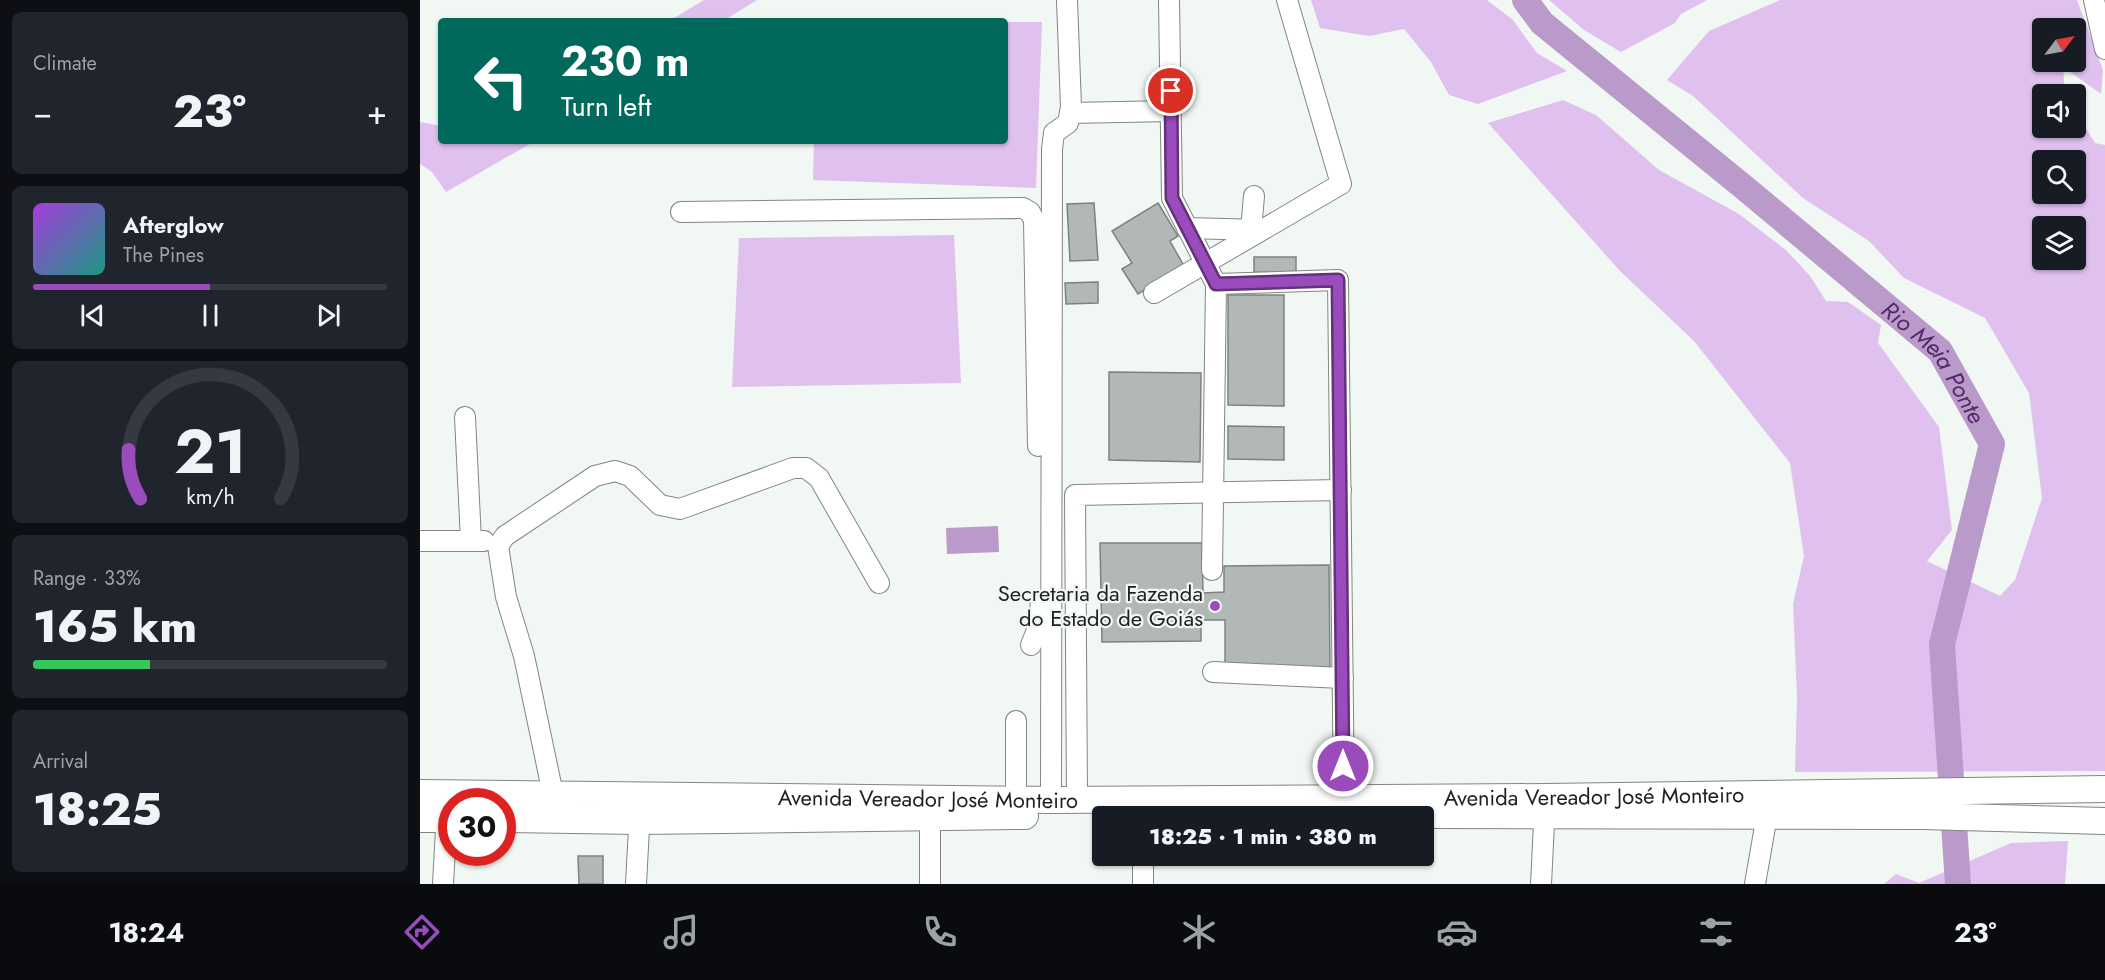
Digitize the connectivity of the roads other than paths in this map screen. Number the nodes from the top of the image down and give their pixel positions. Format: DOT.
graph roads {
  1 [pos="1067,0"];
  2 [pos="1169,0"];
  3 [pos="1287,0"];
  4 [pos="2094,0"];
  5 [pos="2105,49"];
  6 [pos="1171,111"];
  7 [pos="1070,113"];
  8 [pos="1254,196"];
  9 [pos="681,212"];
  10 [pos="1187,228"];
  11 [pos="1256,230"];
  12 [pos="1204,262"];
  13 [pos="1216,284"];
  14 [pos="1154,293"];
  15 [pos="465,417"];
  16 [pos="1341,490"];
  17 [pos="1213,492"];
  18 [pos="502,540"];
  19 [pos="420,541"];
  20 [pos="471,541"];
  21 [pos="1212,570"];
  22 [pos="879,583"];
  23 [pos="1031,645"];
  24 [pos="1213,672"];
  25 [pos="1077,677"];
  26 [pos="1051,678"];
  27 [pos="1343,678"];
  28 [pos="1016,722"];
  29 [pos="2105,789"];
  30 [pos="420,793"];
  31 [pos="438,793"];
  32 [pos="641,793"];
  33 [pos="516,794"];
  34 [pos="553,794"];
  35 [pos="1344,798"];
  36 [pos="1017,800"];
  37 [pos="1051,800"];
  38 [pos="1077,800"];
  39 [pos="1117,806"];
  40 [pos="1211,806"];
  41 [pos="1544,806"];
  42 [pos="1434,807"];
  43 [pos="1092,812"];
  44 [pos="1767,815"];
  45 [pos="930,818"];
  46 [pos="420,819"];
  47 [pos="438,819"];
  48 [pos="516,819"];
  49 [pos="2105,820"];
  50 [pos="639,821"];
  51 [pos="444,866"];
  52 [pos="1143,866"];
  53 [pos="443,884"];
  54 [pos="636,884"];
  55 [pos="930,884"];
  56 [pos="1143,884"];
  57 [pos="1541,884"];
  58 [pos="1755,884"];
  1 -- 7 [label="street"];
  2 -- 6 [label="street"];
  3 -- 11 [label="street"];
  4 -- 5 [label="street"];
  6 -- 7 [label="street"];
  6 -- 10 [label="street"];
  7 -- 26 [label="street"];
  8 -- 11 [label="street"];
  9 -- 23 [label="street"];
  10 -- 11 [label="street"];
  10 -- 12 [label="street"];
  11 -- 12 [label="street"];
  12 -- 13 [label="street"];
  12 -- 14 [label="street"];
  13 -- 16 [label="street"];
  13 -- 17 [label="street"];
  15 -- 20 [label="street"];
  16 -- 17 [label="street"];
  16 -- 27 [label="street"];
  17 -- 21 [label="street"];
  17 -- 25 [label="street"];
  18 -- 20 [label="street"];
  18 -- 22 [label="street"];
  18 -- 34 [label="street"];
  19 -- 20 [label="street"];
  24 -- 27 [label="street"];
  25 -- 26 [label="street"];
  25 -- 38 [label="street"];
  26 -- 37 [label="street"];
  27 -- 35 [label="street"];
  28 -- 36 [label="street"];
  29 -- 41 [label="main road, Avenida Vereador José Monteiro"];
  30 -- 31 [label="main road, Avenida Vereador José Monteiro"];
  32 -- 34 [label="main road, Avenida Vereador José Monteiro"];
  32 -- 36 [label="main road, Avenida Vereador José Monteiro"];
  32 -- 50 [label="street"];
  33 -- 34 [label="main road, Avenida Vereador José Monteiro"];
  35 -- 40 [label="main road, Avenida Vereador José Monteiro"];
  35 -- 41 [label="main road, Avenida Vereador José Monteiro"];
  36 -- 37 [label="main road, Avenida Vereador José Monteiro"];
  37 -- 38 [label="main road, Avenida Vereador José Monteiro"];
  38 -- 39 [label="main road, Avenida Vereador José Monteiro"];
  41 -- 42 [label="main road, Avenida Vereador José Monteiro"];
  41 -- 44 [label="main road, Avenida Vereador José Monteiro"];
  41 -- 57 [label="street"];
  43 -- 45 [label="main road, Avenida Vereador José Monteiro"];
  44 -- 49 [label="main road, Avenida Vereador José Monteiro"];
  44 -- 58 [label="street"];
  45 -- 50 [label="main road, Avenida Vereador José Monteiro"];
  45 -- 55 [label="street"];
  46 -- 47 [label="main road"];
  48 -- 50 [label="main road, Avenida Vereador José Monteiro"];
  50 -- 54 [label="street"];
  51 -- 53 [label="street"];
  52 -- 56 [label="street"];
}
